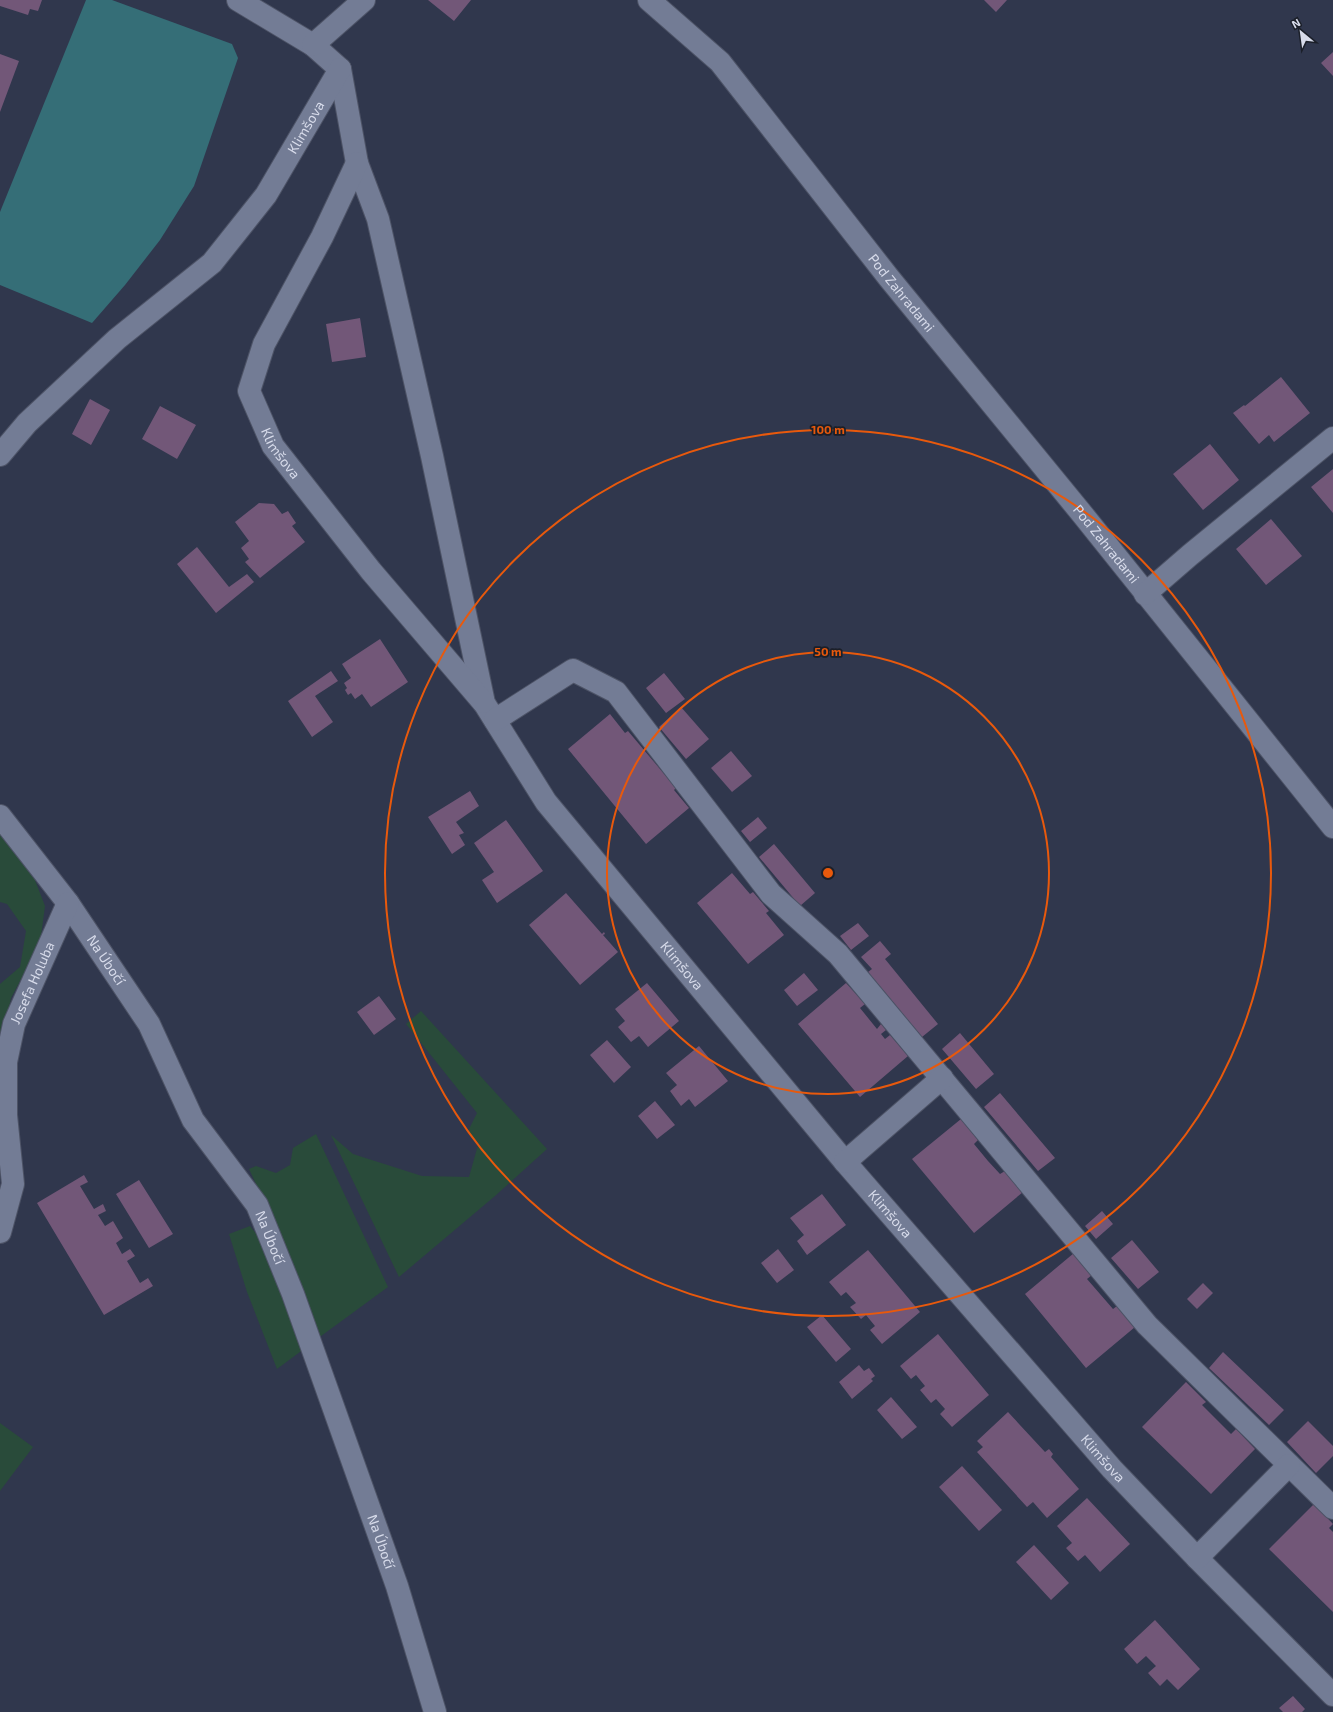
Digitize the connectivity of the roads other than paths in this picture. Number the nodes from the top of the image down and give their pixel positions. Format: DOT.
graph roads {
  1 [pos="238,0"];
  2 [pos="364,0"];
  3 [pos="649,0"];
  4 [pos="313,45"];
  5 [pos="340,70"];
  6 [pos="357,163"];
  7 [pos="1333,438"];
  8 [pos="0,454"];
  9 [pos="1145,594"];
  10 [pos="490,712"];
  11 [pos="0,816"];
  12 [pos="1333,827"];
  13 [pos="68,903"];
  14 [pos="942,1078"];
  15 [pos="845,1162"];
  16 [pos="0,1232"];
  17 [pos="1289,1465"];
  18 [pos="1333,1508"];
  19 [pos="1197,1558"];
  20 [pos="1333,1695"];
  21 [pos="435,1712"];
  1 -- 4 [label="street"];
  2 -- 4 [label="street"];
  3 -- 9 [label="street, Pod Zahradami"];
  4 -- 5 [label="street"];
  5 -- 6 [label="street, Klimšova"];
  5 -- 8 [label="street, Klimšova"];
  6 -- 10 [label="street, Klimšova"];
  6 -- 10 [label="street, Klimšova"];
  7 -- 9 [label="street, Pod Zahradami"];
  9 -- 12 [label="street, Pod Zahradami"];
  10 -- 14 [label="street"];
  10 -- 15 [label="street, Klimšova"];
  11 -- 13 [label="street, Na Úbočí"];
  13 -- 16 [label="street, Josefa Holuba"];
  13 -- 21 [label="street, Na Úbočí"];
  14 -- 15 [label="street"];
  14 -- 17 [label="street"];
  15 -- 19 [label="street, Klimšova"];
  17 -- 18 [label="street"];
  17 -- 19 [label="street"];
  19 -- 20 [label="street, Klimšova"];
}
